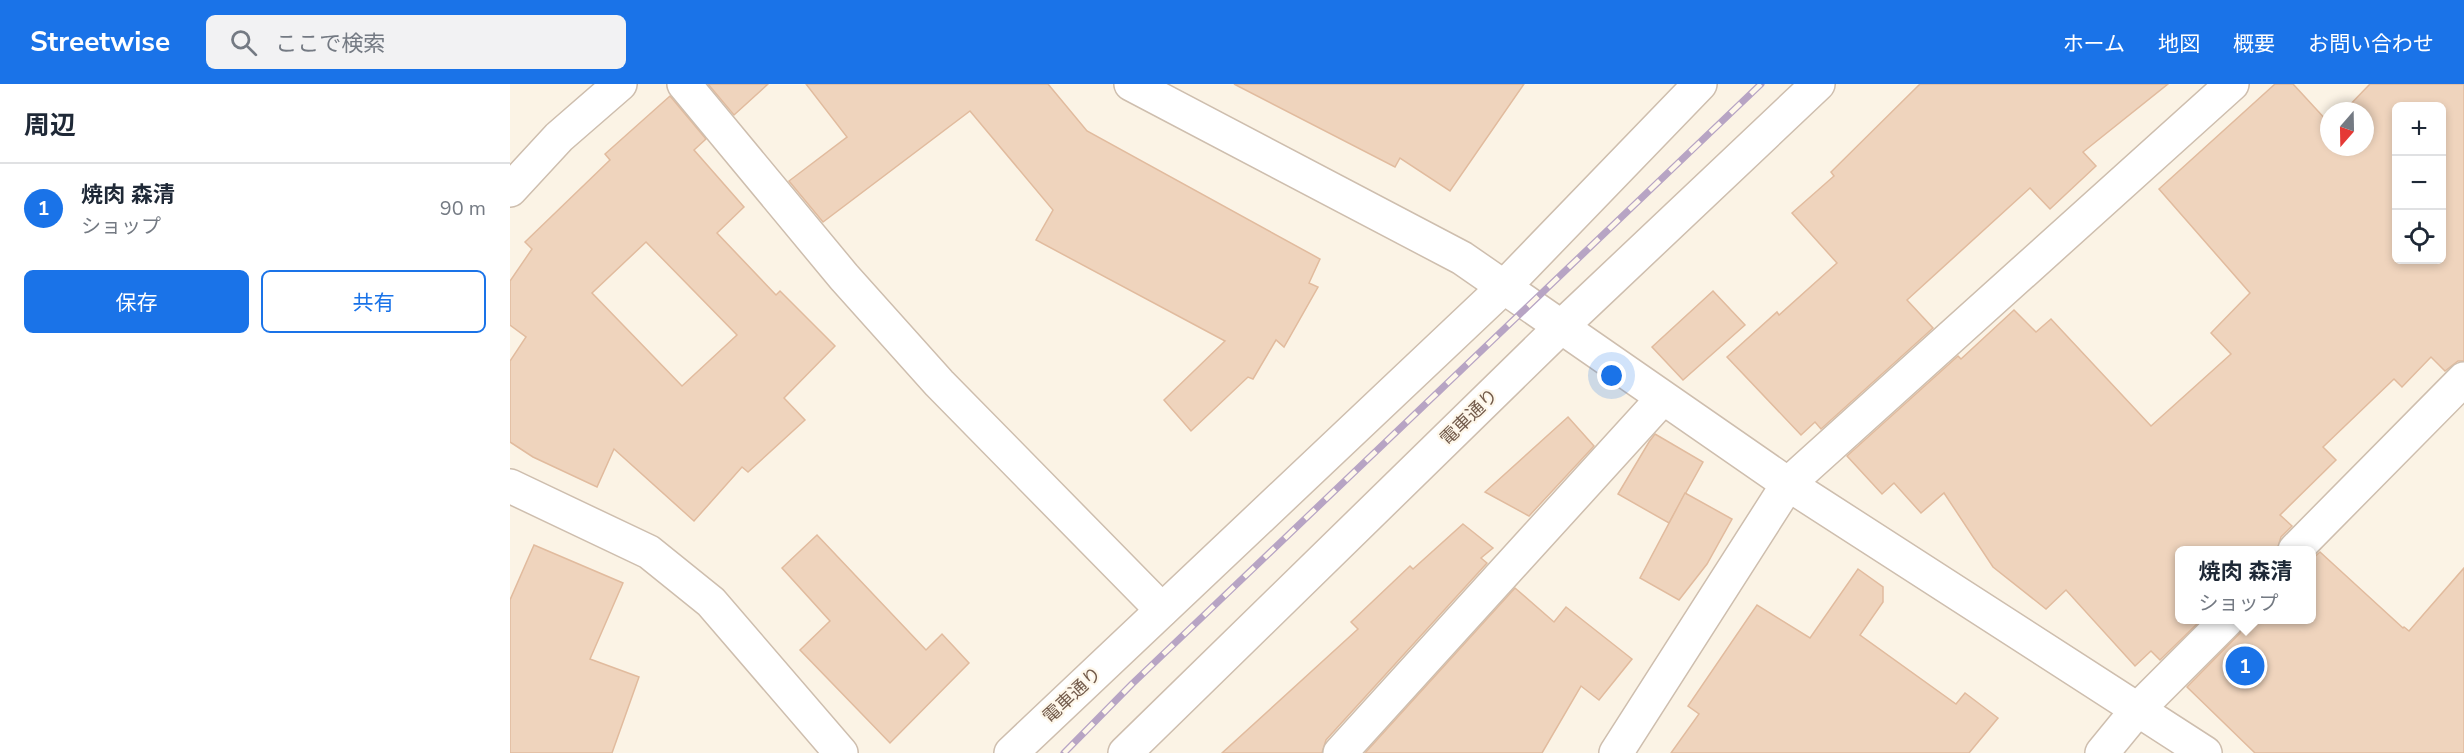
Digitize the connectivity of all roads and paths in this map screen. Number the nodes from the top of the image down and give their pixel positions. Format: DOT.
graph roads {
  1 [pos="620,84"];
  2 [pos="684,84"];
  3 [pos="1131,84"];
  4 [pos="1700,84"];
  5 [pos="1818,84"];
  6 [pos="2232,84"];
  7 [pos="510,190"];
  8 [pos="1504,287"];
  9 [pos="1560,328"];
  10 [pos="2464,379"];
  11 [pos="1663,398"];
  12 [pos="1788,484"];
  13 [pos="510,486"];
  14 [pos="2299,546"];
  15 [pos="1162,610"];
  16 [pos="2223,624"];
  17 [pos="2138,709"];
  18 [pos="841,753"];
  19 [pos="1011,753"];
  20 [pos="1125,753"];
  21 [pos="1340,753"];
  22 [pos="1616,753"];
  23 [pos="2102,753"];
  24 [pos="2205,753"];
  1 -- 7 [label="street"];
  2 -- 15 [label="street"];
  3 -- 8 [label="street"];
  4 -- 8 [label="street, 電車通り"];
  5 -- 9 [label="street, 電車通り"];
  6 -- 12 [label="street"];
  8 -- 9 [label="street"];
  8 -- 15 [label="street, 電車通り"];
  9 -- 11 [label="street"];
  9 -- 20 [label="street, 電車通り"];
  10 -- 14 [label="street"];
  11 -- 12 [label="street"];
  11 -- 21 [label="street"];
  12 -- 17 [label="street"];
  12 -- 22 [label="street"];
  13 -- 18 [label="street"];
  15 -- 19 [label="street, 電車通り"];
  16 -- 17 [label="street"];
  17 -- 23 [label="street"];
  17 -- 24 [label="street"];
}
